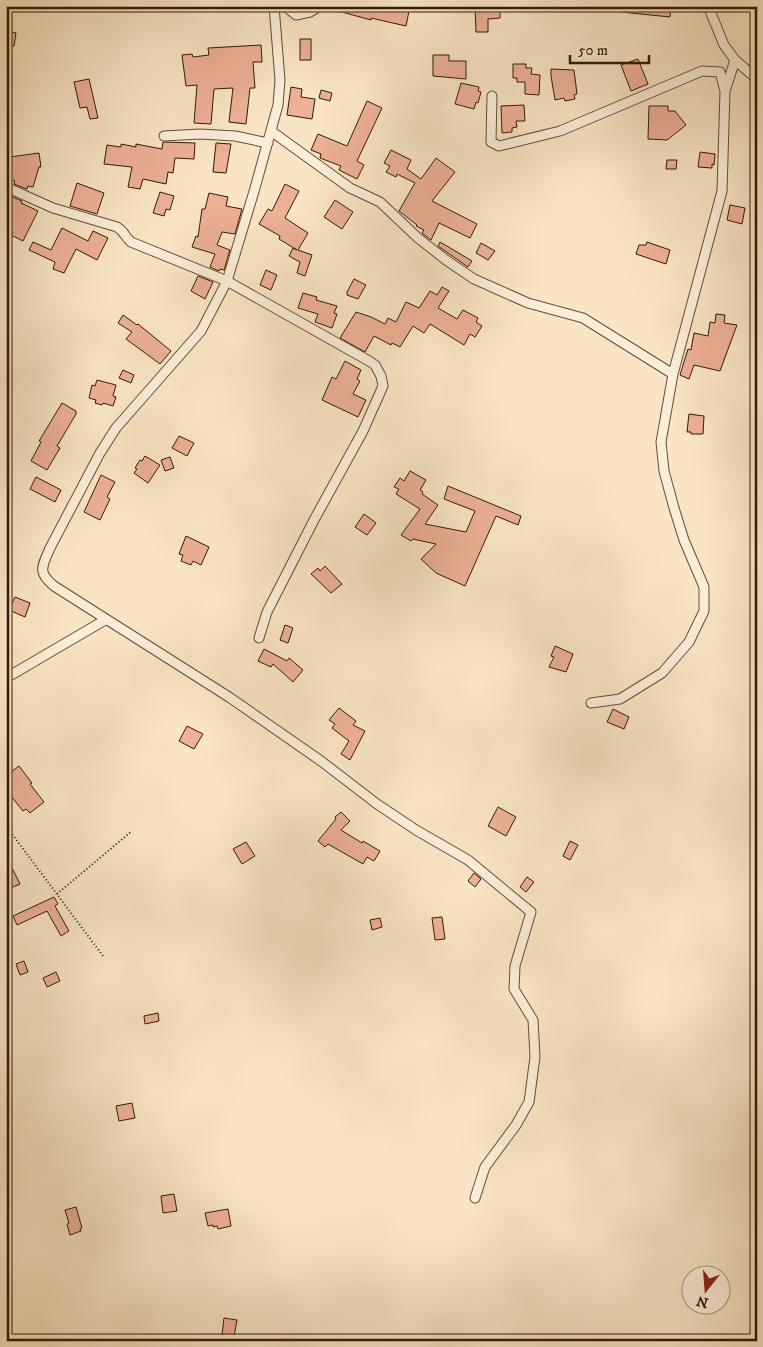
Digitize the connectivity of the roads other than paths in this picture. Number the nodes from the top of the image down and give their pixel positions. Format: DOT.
graph roads {
  1 [pos="274,6"];
  2 [pos="285,6"];
  3 [pos="320,6"];
  4 [pos="708,6"];
  5 [pos="735,60"];
  6 [pos="757,79"];
  7 [pos="725,91"];
  8 [pos="492,96"];
  9 [pos="271,131"];
  10 [pos="164,136"];
  11 [pos="268,143"];
  12 [pos="6,187"];
  13 [pos="227,280"];
  14 [pos="673,374"];
  15 [pos="106,620"];
  16 [pos="259,638"];
  17 [pos="6,678"];
  18 [pos="591,703"];
  19 [pos="475,1198"];
  1 -- 9 [label="street"];
  2 -- 3 [label="street"];
  4 -- 5 [label="street"];
  5 -- 6 [label="street"];
  5 -- 7 [label="street"];
  7 -- 8 [label="street"];
  7 -- 14 [label="street"];
  9 -- 11 [label="street"];
  9 -- 14 [label="street"];
  10 -- 11 [label="street"];
  11 -- 13 [label="street"];
  12 -- 13 [label="street"];
  13 -- 15 [label="street"];
  13 -- 16 [label="street"];
  14 -- 18 [label="street"];
  15 -- 17 [label="street"];
  15 -- 19 [label="street"];
}
